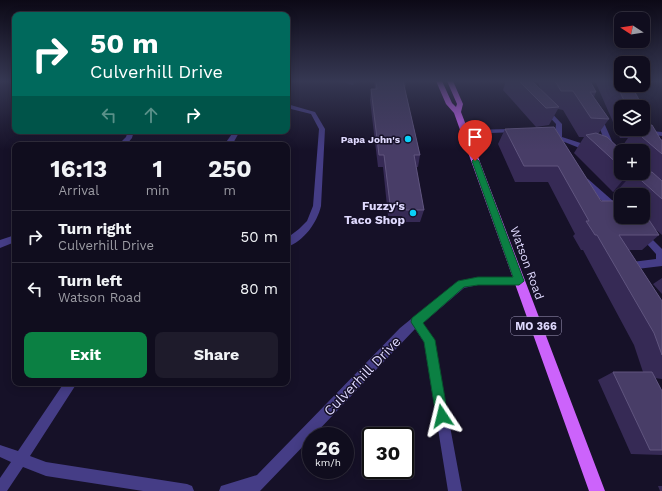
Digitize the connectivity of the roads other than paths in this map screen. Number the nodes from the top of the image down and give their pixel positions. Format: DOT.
graph roads {
  1 [pos="449,104"];
  2 [pos="460,104"];
  3 [pos="542,105"];
  4 [pos="290,107"];
  5 [pos="595,109"];
  6 [pos="457,112"];
  7 [pos="524,130"];
  8 [pos="466,134"];
  9 [pos="662,134"];
  10 [pos="544,135"];
  11 [pos="518,138"];
  12 [pos="557,138"];
  13 [pos="594,151"];
  14 [pos="562,153"];
  15 [pos="612,155"];
  16 [pos="662,158"];
  17 [pos="579,175"];
  18 [pos="614,206"];
  19 [pos="638,229"];
  20 [pos="12,239"];
  21 [pos="290,241"];
  22 [pos="0,244"];
  23 [pos="636,277"];
  24 [pos="519,281"];
  25 [pos="416,322"];
  26 [pos="69,386"];
  27 [pos="0,451"];
  28 [pos="20,459"];
  29 [pos="260,481"];
  30 [pos="0,490"];
  31 [pos="169,490"];
  32 [pos="187,491"];
  33 [pos="226,491"];
  34 [pos="251,491"];
  35 [pos="455,491"];
  36 [pos="597,491"];
  1 -- 6 [label="main road, Watson Road / MO 366"];
  2 -- 6 [label="main road, Watson Road / MO 366"];
  3 -- 12 [label="street"];
  4 -- 21 [label="street"];
  5 -- 15 [label="street"];
  6 -- 8 [label="main road, Watson Road / MO 366"];
  7 -- 8 [label="street"];
  8 -- 11 [label="street"];
  8 -- 24 [label="main road, Watson Road / MO 366"];
  9 -- 16 [label="street"];
  10 -- 12 [label="street"];
  12 -- 13 [label="street"];
  12 -- 14 [label="street"];
  17 -- 18 [label="street"];
  19 -- 23 [label="street"];
  20 -- 22 [label="street"];
  24 -- 25 [label="street, Culverhill Drive"];
  24 -- 36 [label="main road, Watson Road / MO 366"];
  25 -- 29 [label="street, Culverhill Drive"];
  25 -- 35 [label="street"];
  26 -- 28 [label="street"];
  27 -- 28 [label="street"];
  28 -- 30 [label="street"];
  28 -- 31 [label="street"];
  29 -- 33 [label="street, Culverhill Drive"];
  29 -- 34 [label="street, Culverhill Drive"];
  31 -- 32 [label="street"];
}
